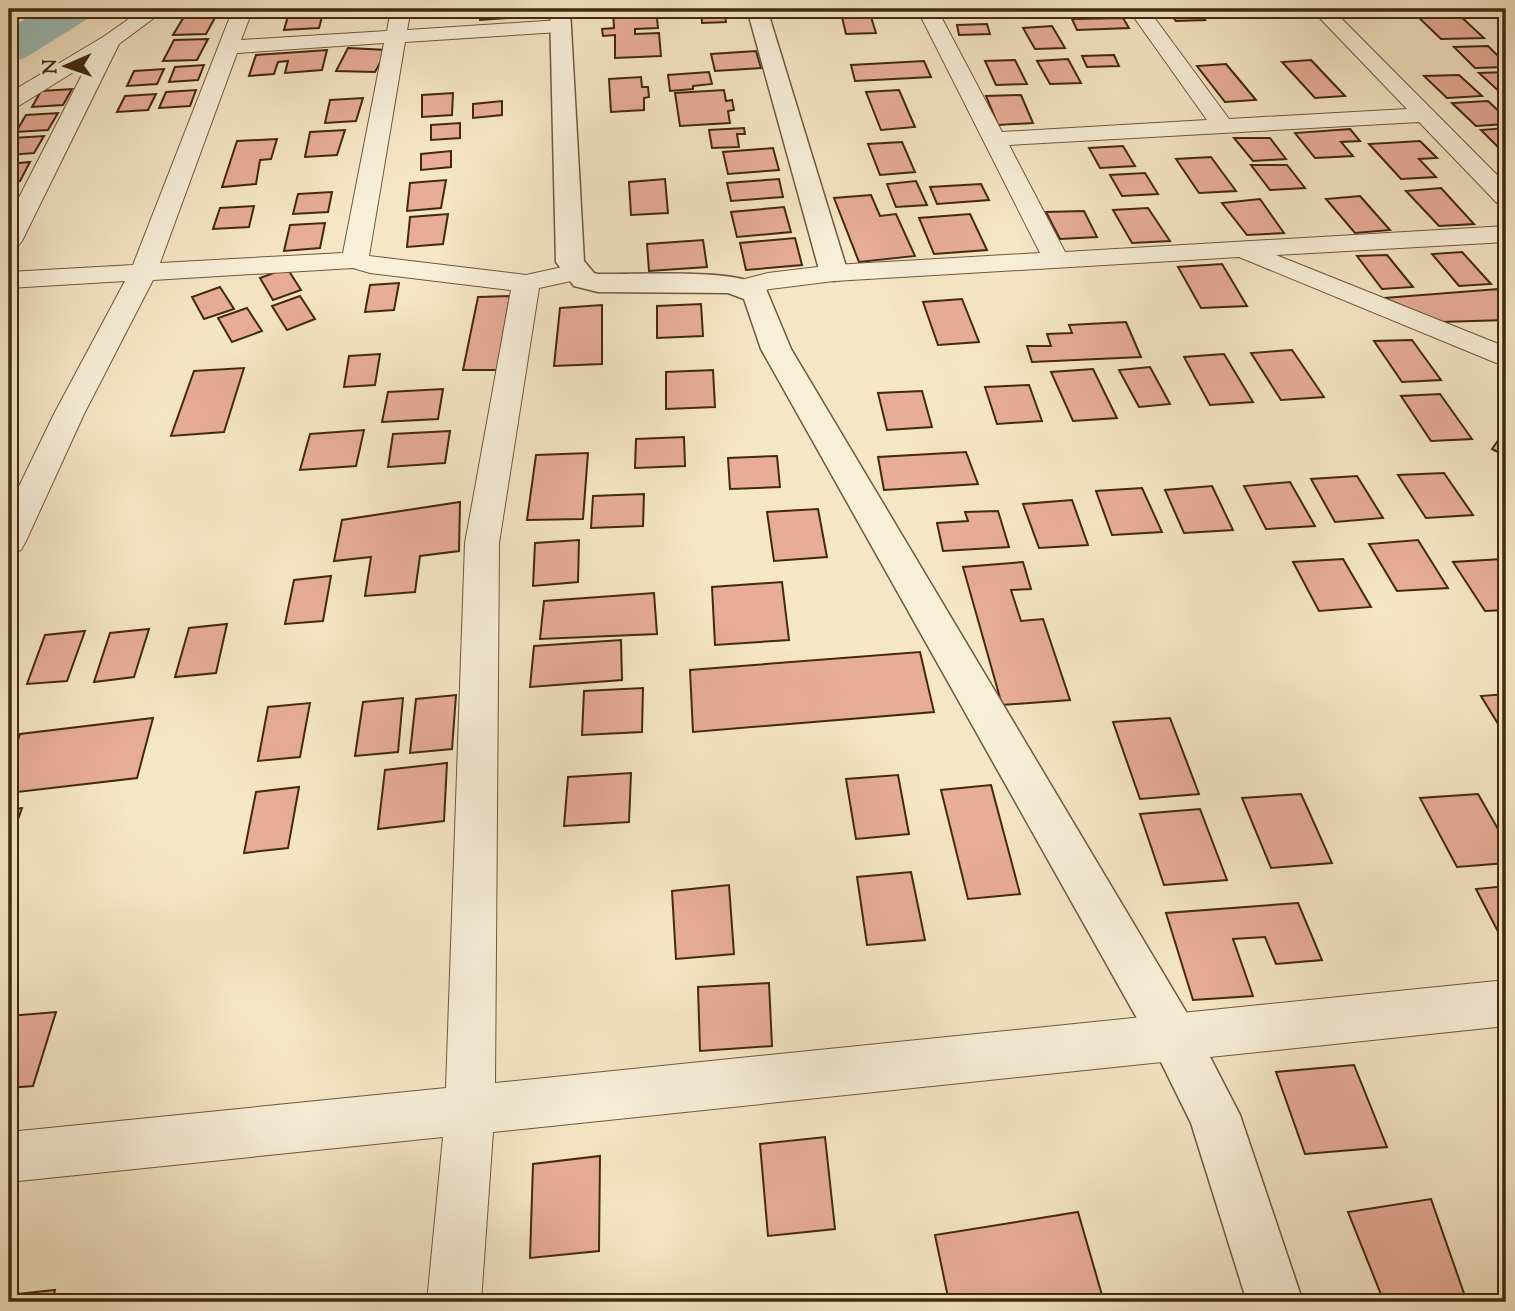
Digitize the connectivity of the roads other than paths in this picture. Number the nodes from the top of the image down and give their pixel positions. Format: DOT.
graph roads {
  1 [pos="156,9"];
  2 [pos="243,9"];
  3 [pos="401,9"];
  4 [pos="757,9"];
  5 [pos="927,9"];
  6 [pos="1138,9"];
  7 [pos="1321,9"];
  8 [pos="560,18"];
  9 [pos="397,37"];
  10 [pos="110,41"];
  11 [pos="229,47"];
  12 [pos="9,103"];
  13 [pos="1425,115"];
  14 [pos="1223,126"];
  15 [pos="994,139"];
  16 [pos="1506,198"];
  17 [pos="1506,234"];
  18 [pos="9,241"];
  19 [pos="1242,251"];
  20 [pos="355,260"];
  21 [pos="1057,261"];
  22 [pos="144,271"];
  23 [pos="576,272"];
  24 [pos="834,273"];
  25 [pos="9,280"];
  26 [pos="526,283"];
  27 [pos="747,287"];
  28 [pos="1506,358"];
  29 [pos="9,541"];
  30 [pos="1506,1003"];
  31 [pos="1174,1037"];
  32 [pos="470,1108"];
  33 [pos="9,1157"];
  34 [pos="454,1302"];
  35 [pos="1276,1302"];
  1 -- 10 [label="street"];
  2 -- 11 [label="street"];
  3 -- 9 [label="street"];
  4 -- 24 [label="street"];
  5 -- 15 [label="street"];
  6 -- 14 [label="street"];
  7 -- 13 [label="street"];
  8 -- 9 [label="street"];
  8 -- 23 [label="street"];
  9 -- 11 [label="street"];
  9 -- 20 [label="street"];
  10 -- 12 [label="street"];
  10 -- 18 [label="street"];
  11 -- 22 [label="street"];
  13 -- 14 [label="street"];
  13 -- 16 [label="street"];
  14 -- 15 [label="street"];
  15 -- 21 [label="street"];
  17 -- 19 [label="street"];
  19 -- 21 [label="street"];
  19 -- 28 [label="street"];
  20 -- 22 [label="street"];
  20 -- 26 [label="street"];
  21 -- 24 [label="street"];
  22 -- 25 [label="street"];
  22 -- 29 [label="street"];
  23 -- 26 [label="street"];
  23 -- 27 [label="street"];
  24 -- 27 [label="street"];
  26 -- 32 [label="street"];
  27 -- 31 [label="street"];
  30 -- 31 [label="street"];
  31 -- 32 [label="street"];
  31 -- 35 [label="street"];
  32 -- 33 [label="street"];
  32 -- 34 [label="street"];
}
